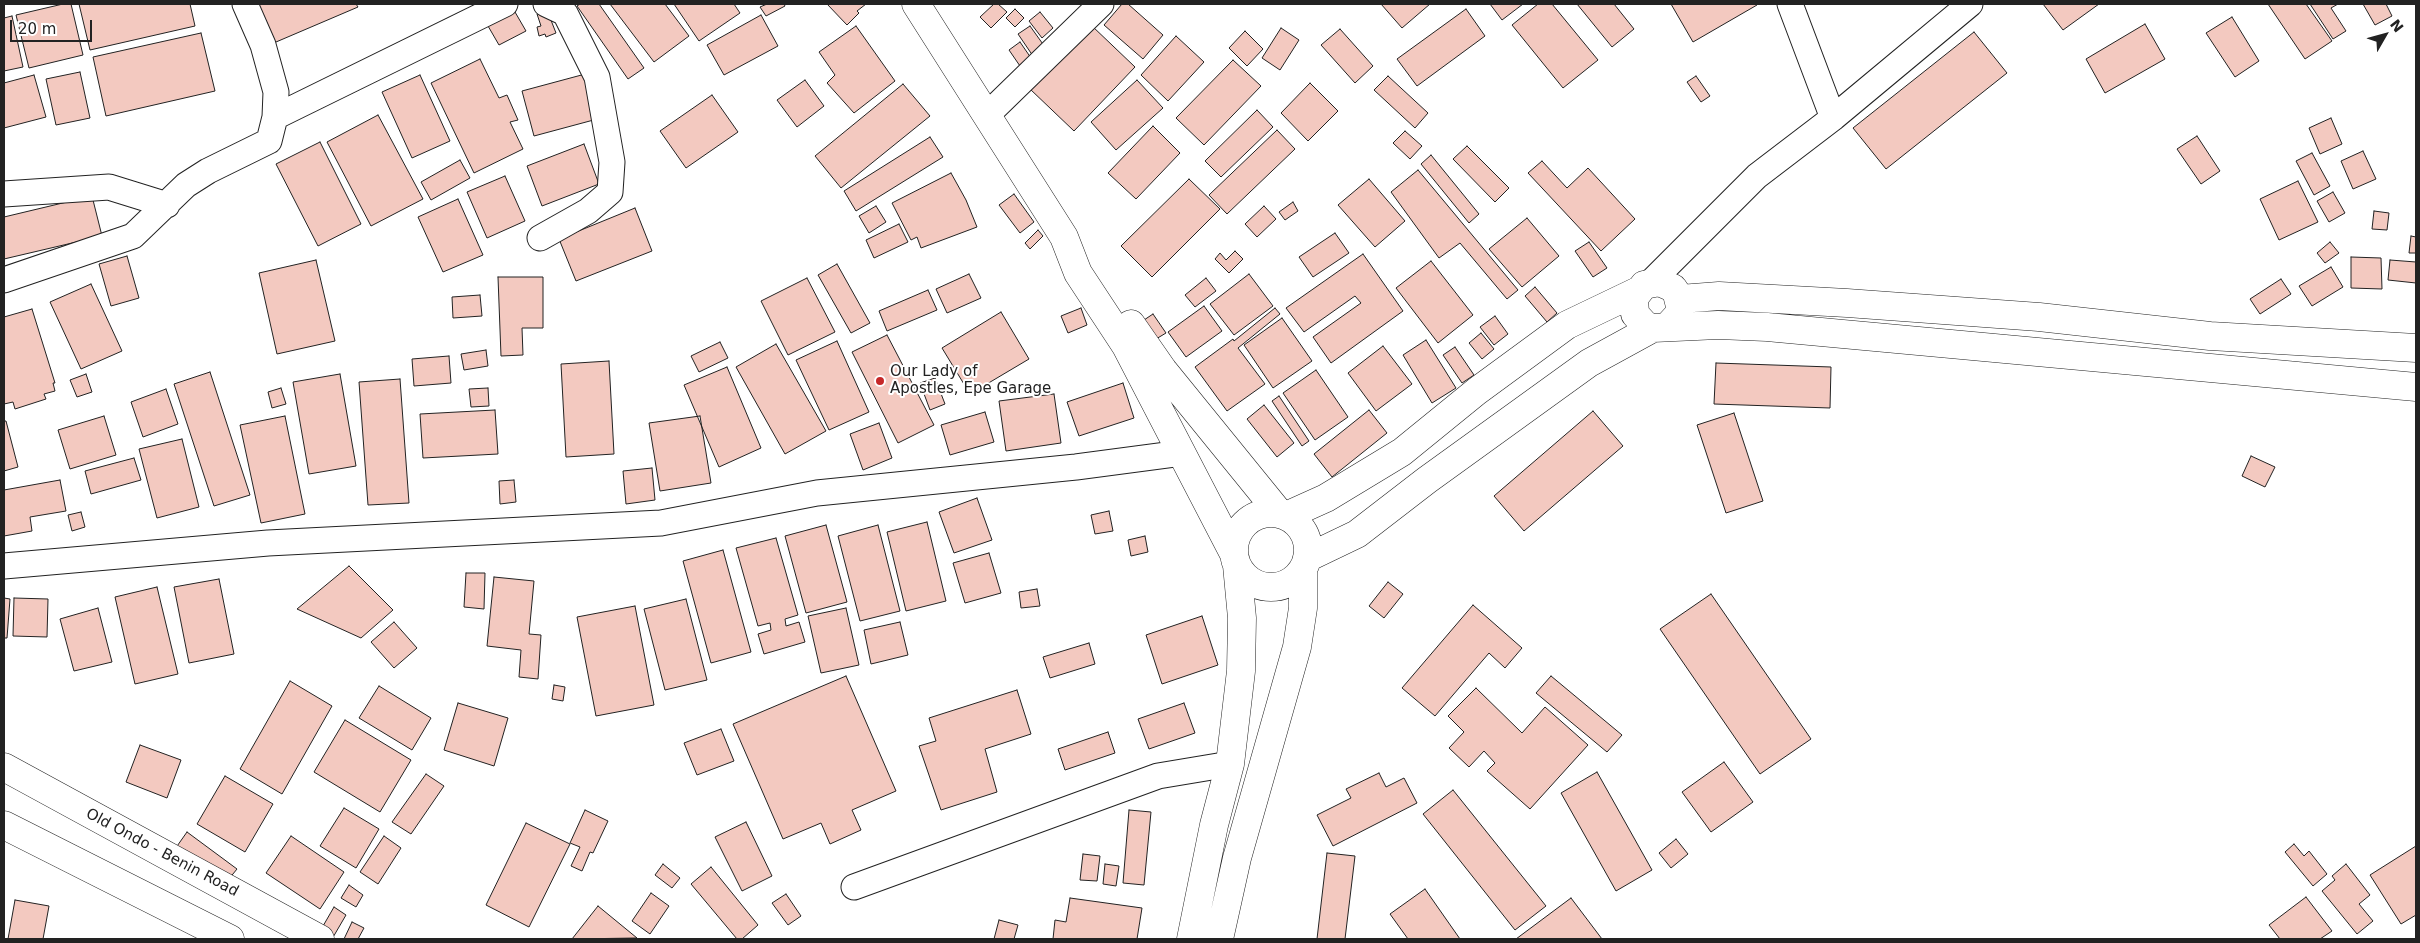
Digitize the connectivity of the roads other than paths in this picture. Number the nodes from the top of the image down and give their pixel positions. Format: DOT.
graph roads {
  1 [pos="245,4"];
  2 [pos="505,4"];
  3 [pos="546,4"];
  4 [pos="916,4"];
  5 [pos="1101,4"];
  6 [pos="1790,4"];
  7 [pos="1970,4"];
  8 [pos="988,114"];
  9 [pos="275,117"];
  10 [pos="1834,118"];
  11 [pos="4,194"];
  12 [pos="167,205"];
  13 [pos="1064,237"];
  14 [pos="540,238"];
  15 [pos="4,280"];
  16 [pos="1645,287"];
  17 [pos="1680,299"];
  18 [pos="1661,327"];
  19 [pos="2416,348"];
  20 [pos="2416,387"];
  21 [pos="1182,453"];
  22 [pos="1283,515"];
  23 [pos="1235,560"];
  24 [pos="1305,563"];
  25 [pos="4,566"];
  26 [pos="1230,764"];
  27 [pos="4,767"];
  28 [pos="4,825"];
  29 [pos="854,887"];
  30 [pos="230,939"];
  31 [pos="320,939"];
  32 [pos="1191,939"];
  33 [pos="1219,939"];
  1 -- 9 [label="street"];
  2 -- 9 [label="street"];
  3 -- 14 [label="street"];
  4 -- 8 [label="street"];
  5 -- 8 [label="street"];
  6 -- 10 [label="street"];
  7 -- 10 [label="street"];
  8 -- 13 [label="street"];
  9 -- 12 [label="street"];
  10 -- 16 [label="street"];
  11 -- 12 [label="street"];
  12 -- 15 [label="street"];
  13 -- 21 [label="street"];
  13 -- 22 [label="street"];
  16 -- 17 [label="street"];
  16 -- 18 [label="street"];
  16 -- 22 [label="street"];
  17 -- 18 [label="street"];
  17 -- 19 [label="street"];
  18 -- 20 [label="street"];
  18 -- 24 [label="street"];
  21 -- 23 [label="street"];
  21 -- 25 [label="street"];
  22 -- 23 [label="street"];
  22 -- 24 [label="street"];
  23 -- 24 [label="street"];
  23 -- 26 [label="street"];
  24 -- 33 [label="street"];
  26 -- 29 [label="street"];
  26 -- 32 [label="street"];
  27 -- 31 [label="street, Old Ondo - Benin Road"];
  28 -- 30 [label="street"];
}
